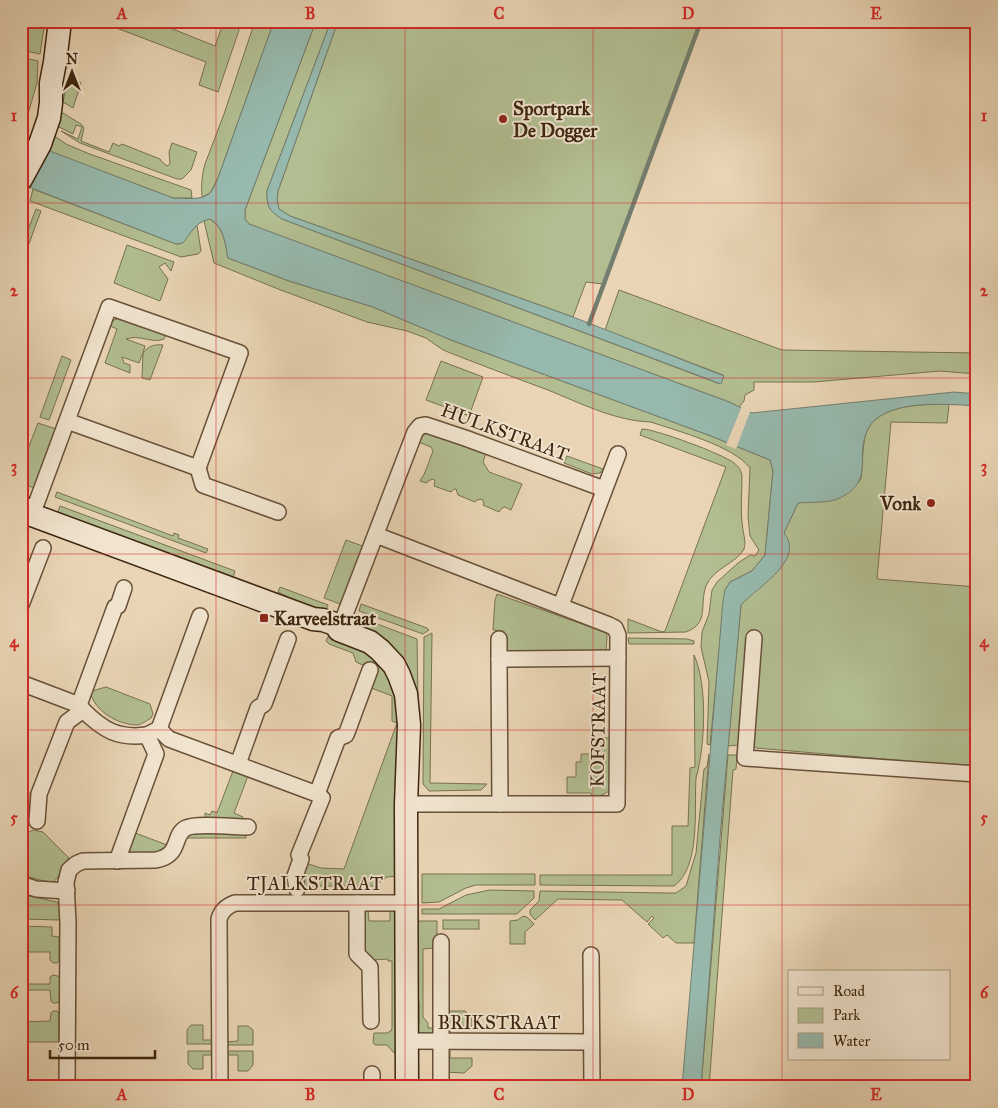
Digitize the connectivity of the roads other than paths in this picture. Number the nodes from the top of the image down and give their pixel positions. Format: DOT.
graph roads {
  1 [pos="60,21"];
  2 [pos="34,142"];
  3 [pos="21,170"];
  4 [pos="21,179"];
  5 [pos="67,421"];
  6 [pos="618,454"];
  7 [pos="198,468"];
  8 [pos="604,490"];
  9 [pos="25,512"];
  10 [pos="278,512"];
  11 [pos="376,535"];
  12 [pos="43,548"];
  13 [pos="124,588"];
  14 [pos="561,605"];
  15 [pos="21,606"];
  16 [pos="200,616"];
  17 [pos="339,630"];
  18 [pos="754,638"];
  19 [pos="288,639"];
  20 [pos="499,639"];
  21 [pos="618,658"];
  22 [pos="499,659"];
  23 [pos="370,670"];
  24 [pos="21,683"];
  25 [pos="81,708"];
  26 [pos="153,732"];
  27 [pos="238,764"];
  28 [pos="977,774"];
  29 [pos="317,794"];
  30 [pos="406,804"];
  31 [pos="500,804"];
  32 [pos="36,821"];
  33 [pos="248,827"];
  34 [pos="117,861"];
  35 [pos="21,884"];
  36 [pos="297,889"];
  37 [pos="67,891"];
  38 [pos="358,903"];
  39 [pos="406,903"];
  40 [pos="441,942"];
  41 [pos="591,955"];
  42 [pos="371,1021"];
  43 [pos="407,1041"];
  44 [pos="440,1041"];
  45 [pos="591,1042"];
  46 [pos="67,1087"];
  47 [pos="220,1087"];
  48 [pos="407,1087"];
  49 [pos="441,1087"];
  50 [pos="592,1087"];
  1 -- 2 [label="street"];
  2 -- 3 [label="street"];
  2 -- 4 [label="street"];
  5 -- 7 [label="street"];
  5 -- 7 [label="street"];
  5 -- 9 [label="street"];
  6 -- 8 [label="street"];
  7 -- 10 [label="street"];
  8 -- 11 [label="street, HULKSTRAAT"];
  8 -- 14 [label="street"];
  9 -- 17 [label="street"];
  11 -- 14 [label="street"];
  11 -- 17 [label="street, HULKSTRAAT"];
  12 -- 15 [label="street"];
  13 -- 25 [label="street"];
  14 -- 21 [label="street, KOFSTRAAT"];
  16 -- 26 [label="street"];
  17 -- 30 [label="street"];
  18 -- 28 [label="street"];
  19 -- 27 [label="street"];
  20 -- 22 [label="street"];
  21 -- 22 [label="street, KOFSTRAAT"];
  21 -- 31 [label="street, KOFSTRAAT"];
  22 -- 31 [label="street"];
  23 -- 29 [label="street"];
  24 -- 25 [label="street"];
  25 -- 26 [label="street"];
  25 -- 32 [label="street"];
  26 -- 27 [label="street"];
  26 -- 34 [label="street"];
  27 -- 29 [label="street"];
  29 -- 36 [label="street"];
  30 -- 31 [label="street, KOFSTRAAT"];
  30 -- 39 [label="street"];
  33 -- 34 [label="street"];
  34 -- 37 [label="street"];
  35 -- 37 [label="street"];
  37 -- 46 [label="street"];
  38 -- 39 [label="street, TJALKSTRAAT"];
  38 -- 42 [label="street"];
  38 -- 47 [label="street, TJALKSTRAAT"];
  39 -- 43 [label="street"];
  40 -- 44 [label="street"];
  41 -- 45 [label="street"];
  43 -- 44 [label="street, BRIKSTRAAT"];
  43 -- 48 [label="street"];
  44 -- 45 [label="street, BRIKSTRAAT"];
  44 -- 49 [label="street"];
  45 -- 50 [label="street"];
}
